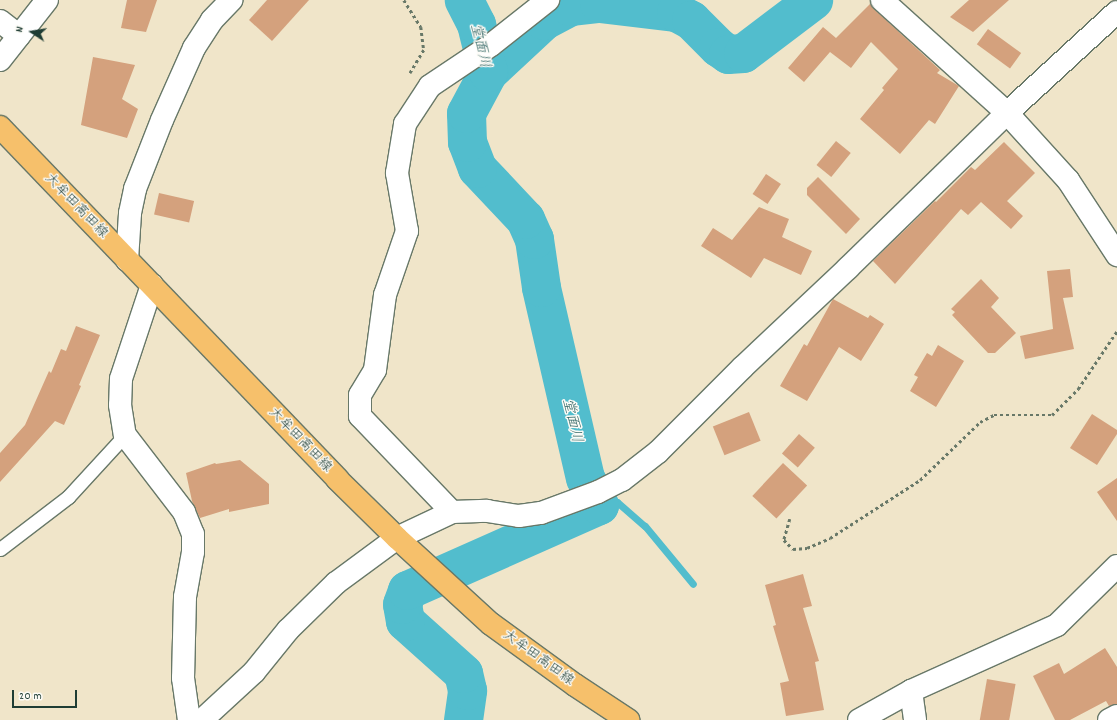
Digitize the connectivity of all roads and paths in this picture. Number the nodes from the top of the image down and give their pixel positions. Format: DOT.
graph roads {
  1 [pos="231,0"];
  2 [pos="404,0"];
  3 [pos="548,0"];
  4 [pos="882,0"];
  5 [pos="45,1"];
  6 [pos="1117,12"];
  7 [pos="0,21"];
  8 [pos="19,36"];
  9 [pos="3,57"];
  10 [pos="409,76"];
  11 [pos="1007,113"];
  12 [pos="0,127"];
  13 [pos="1117,254"];
  14 [pos="127,260"];
  15 [pos="152,285"];
  16 [pos="1117,331"];
  17 [pos="125,435"];
  18 [pos="452,512"];
  19 [pos="790,519"];
  20 [pos="397,538"];
  21 [pos="0,550"];
  22 [pos="1117,566"];
  23 [pos="911,691"];
  24 [pos="1117,716"];
  25 [pos="189,720"];
  26 [pos="202,720"];
  27 [pos="628,720"];
  28 [pos="859,720"];
  29 [pos="915,720"];
  30 [pos="1109,720"];
  1 -- 14 [label="street"];
  2 -- 10 [label="path"];
  3 -- 18 [label="street"];
  4 -- 11 [label="street"];
  5 -- 8 [label="street"];
  6 -- 11 [label="street"];
  7 -- 8 [label="street"];
  8 -- 9 [label="street"];
  11 -- 13 [label="street"];
  11 -- 18 [label="street"];
  12 -- 14 [label="main road, 大牟田高田線"];
  14 -- 15 [label="main road, 大牟田高田線"];
  15 -- 17 [label="street"];
  15 -- 20 [label="main road, 大牟田高田線"];
  16 -- 19 [label="path"];
  17 -- 21 [label="lane"];
  17 -- 25 [label="street"];
  18 -- 20 [label="street"];
  20 -- 26 [label="street"];
  20 -- 27 [label="main road, 大牟田高田線"];
  22 -- 23 [label="street"];
  23 -- 28 [label="street"];
  23 -- 29 [label="street"];
  24 -- 30 [label="street"];
}
